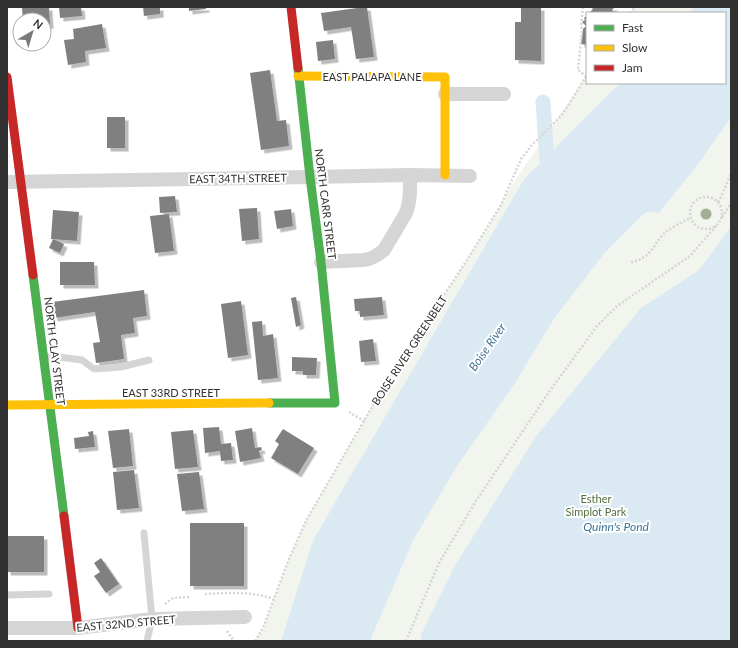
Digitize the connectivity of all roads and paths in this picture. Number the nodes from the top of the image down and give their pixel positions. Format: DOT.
graph roads {
  1 [pos="291,7"];
  2 [pos="583,7"];
  3 [pos="298,76"];
  4 [pos="586,76"];
  5 [pos="7,77"];
  6 [pos="445,94"];
  7 [pos="504,94"];
  8 [pos="731,174"];
  9 [pos="410,175"];
  10 [pos="445,175"];
  11 [pos="470,176"];
  12 [pos="310,177"];
  13 [pos="14,182"];
  14 [pos="718,202"];
  15 [pos="731,204"];
  16 [pos="722,217"];
  17 [pos="690,218"];
  18 [pos="716,226"];
  19 [pos="321,262"];
  20 [pos="631,262"];
  21 [pos="43,357"];
  22 [pos="149,360"];
  23 [pos="335,403"];
  24 [pos="49,404"];
  25 [pos="7,405"];
  26 [pos="144,533"];
  27 [pos="49,594"];
  28 [pos="204,594"];
  29 [pos="7,595"];
  30 [pos="189,597"];
  31 [pos="273,600"];
  32 [pos="163,606"];
  33 [pos="245,617"];
  34 [pos="152,619"];
  35 [pos="7,628"];
  36 [pos="78,628"];
  37 [pos="147,641"];
  38 [pos="255,641"];
  39 [pos="406,641"];
  1 -- 3 [label="street, NORTH CARR STREET"];
  2 -- 4 [label="path"];
  3 -- 6 [label="street, EAST PALAPA LANE"];
  3 -- 12 [label="street, NORTH CARR STREET"];
  4 -- 31 [label="path, BOISE RIVER GREENBELT"];
  5 -- 13 [label="street, NORTH CLAY STREET"];
  6 -- 7 [label="street"];
  6 -- 10 [label="street"];
  8 -- 14 [label="path"];
  9 -- 10 [label="street, EAST 34TH STREET"];
  9 -- 12 [label="street, EAST 34TH STREET"];
  9 -- 19 [label="street"];
  10 -- 11 [label="street, EAST 34TH STREET"];
  12 -- 13 [label="street, EAST 34TH STREET"];
  12 -- 19 [label="street, NORTH CARR STREET"];
  13 -- 21 [label="street, NORTH CLAY STREET"];
  14 -- 16 [label="path"];
  14 -- 17 [label="path"];
  15 -- 16 [label="path"];
  16 -- 18 [label="path"];
  17 -- 18 [label="path"];
  17 -- 20 [label="path"];
  18 -- 39 [label="path"];
  19 -- 23 [label="street, NORTH CARR STREET"];
  21 -- 22 [label="lane"];
  21 -- 24 [label="street, NORTH CLAY STREET"];
  23 -- 24 [label="street, EAST 33RD STREET"];
  24 -- 25 [label="street, EAST 33RD STREET"];
  24 -- 36 [label="street, NORTH CLAY STREET"];
  26 -- 34 [label="lane"];
  27 -- 29 [label="lane"];
  28 -- 31 [label="path"];
  30 -- 32 [label="path"];
  31 -- 38 [label="path, BOISE RIVER GREENBELT"];
  33 -- 34 [label="street, EAST 32ND STREET"];
  34 -- 36 [label="street, EAST 32ND STREET"];
  34 -- 37 [label="lane"];
  35 -- 36 [label="street, EAST 32ND STREET"];
}
